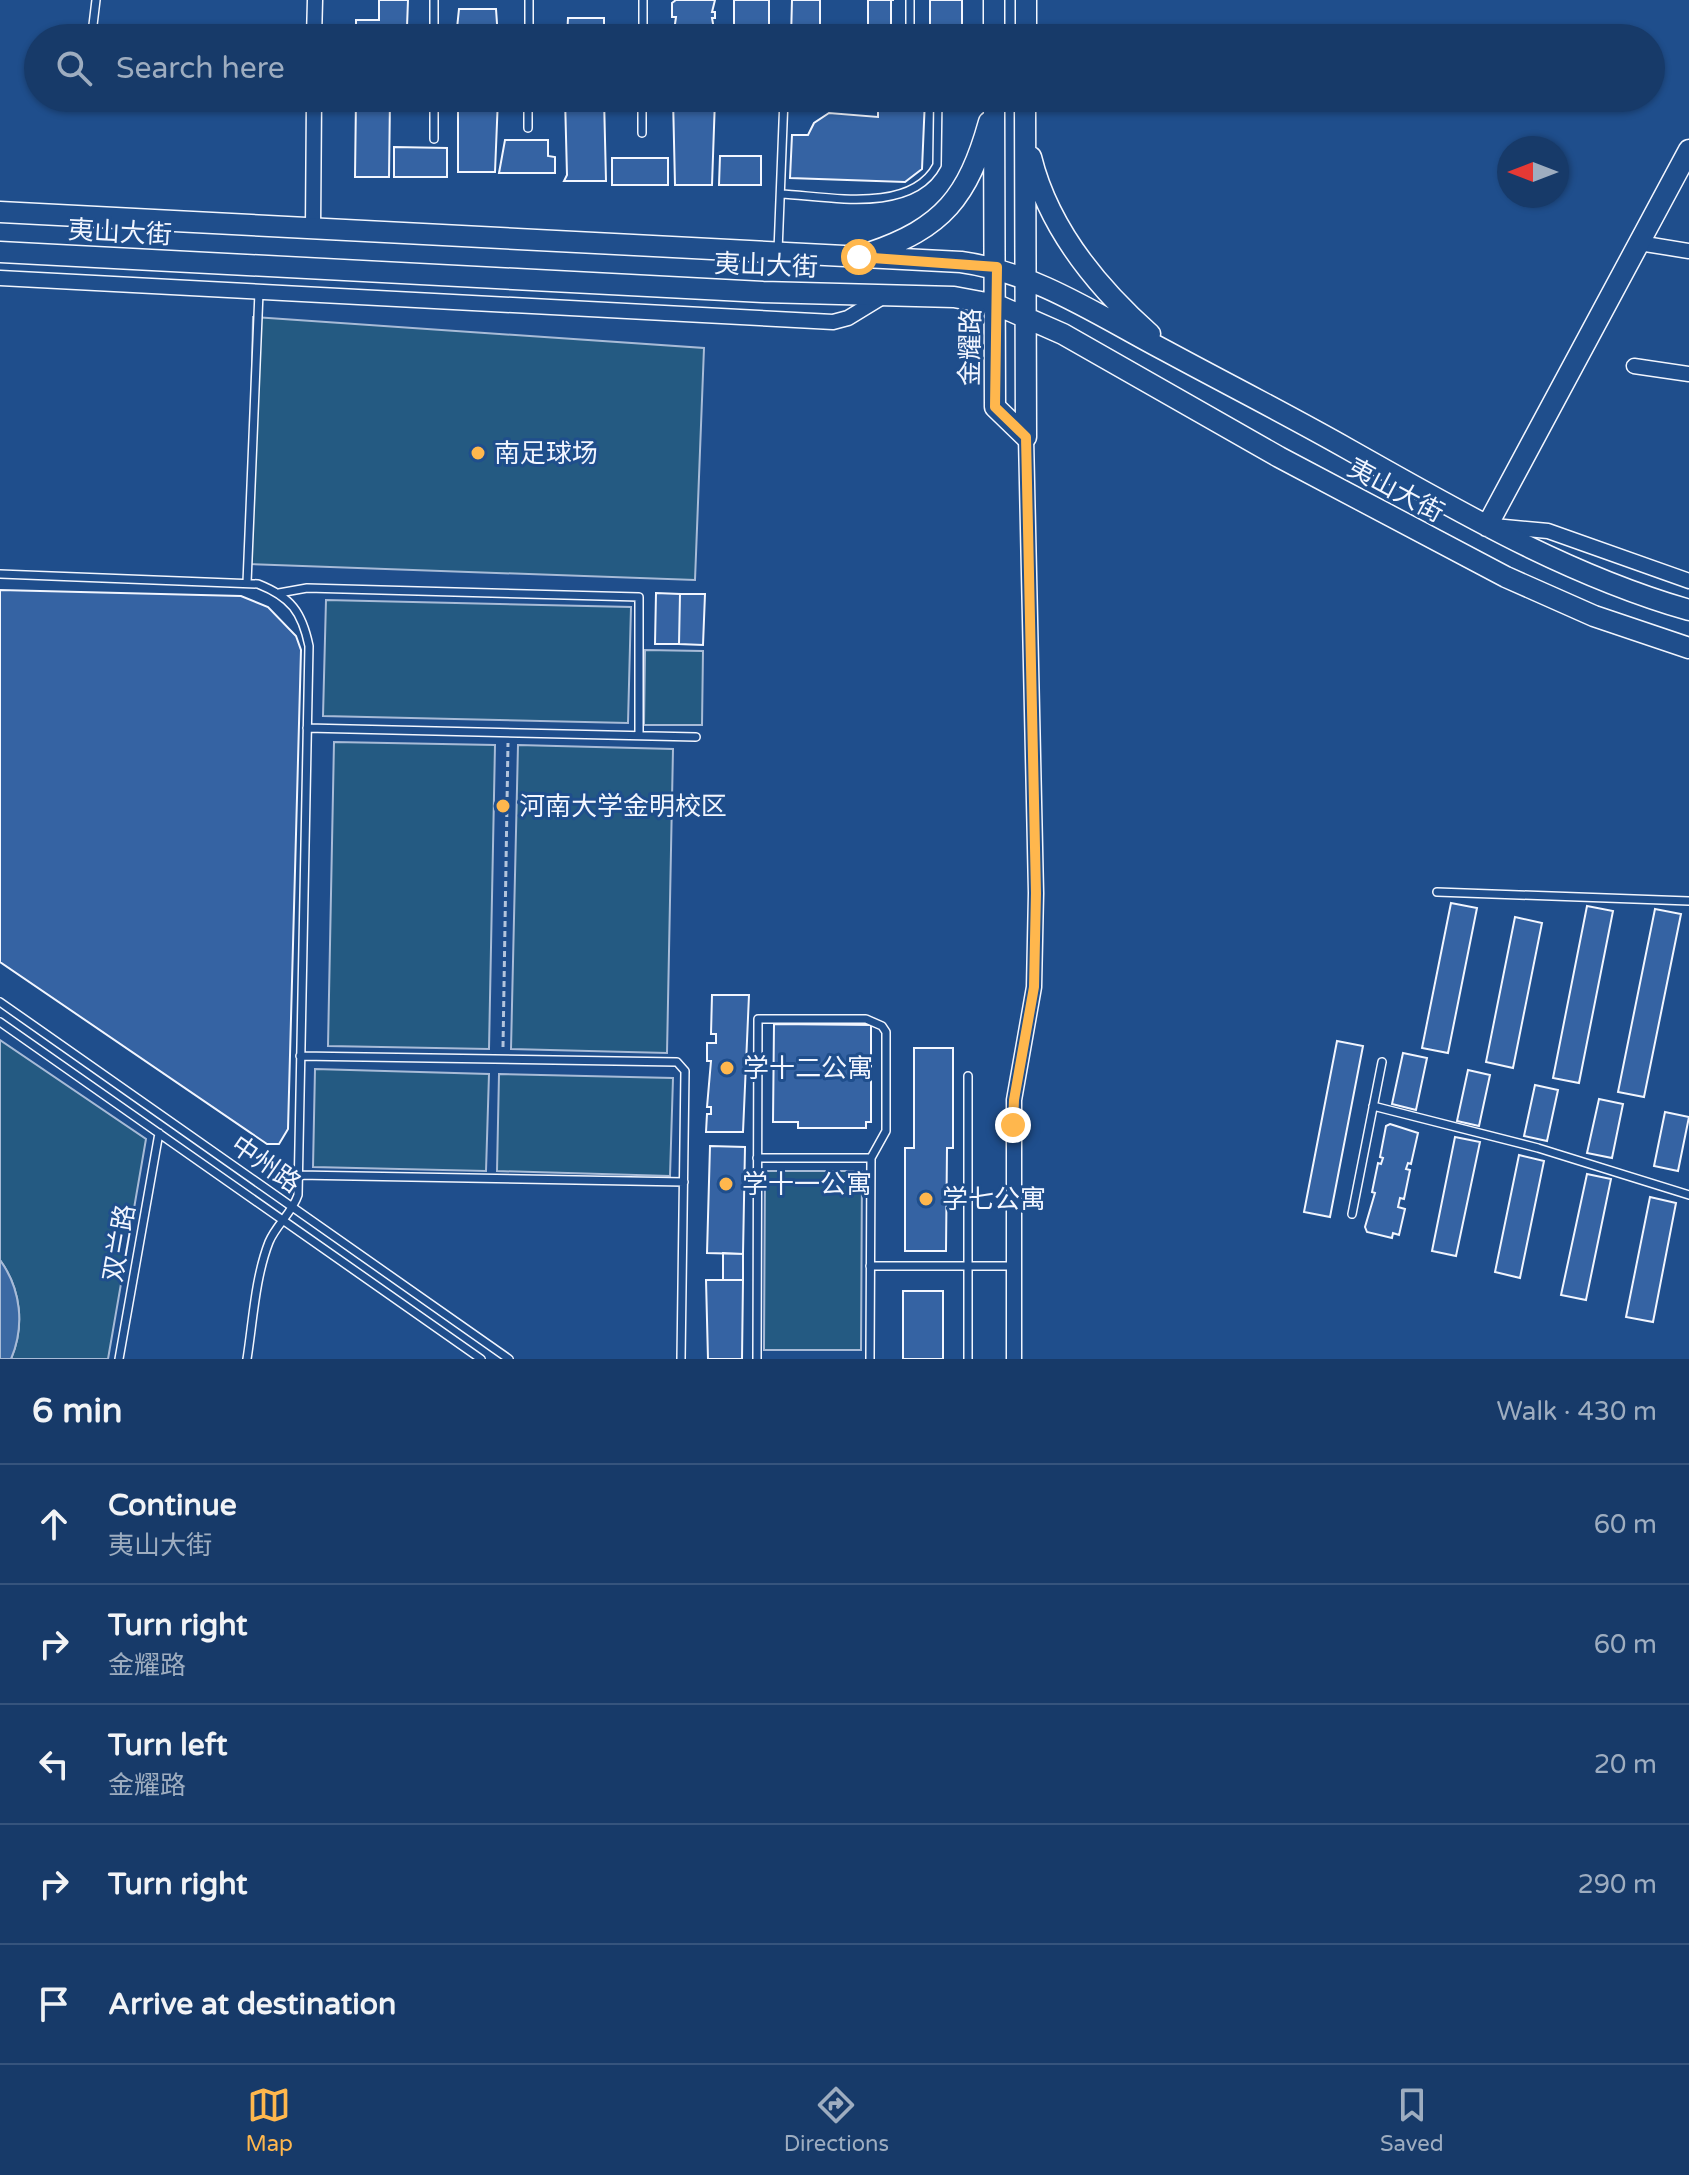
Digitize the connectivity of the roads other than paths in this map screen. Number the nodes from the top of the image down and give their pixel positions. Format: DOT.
graph roads {
  1 [pos="96,0"];
  2 [pos="315,0"];
  3 [pos="434,0"];
  4 [pos="529,0"];
  5 [pos="643,0"];
  6 [pos="910,0"];
  7 [pos="994,0"];
  8 [pos="1026,0"];
  9 [pos="93,24"];
  10 [pos="314,24"];
  11 [pos="434,24"];
  12 [pos="529,24"];
  13 [pos="643,24"];
  14 [pos="910,24"];
  15 [pos="994,24"];
  16 [pos="1026,24"];
  17 [pos="314,112"];
  18 [pos="434,112"];
  19 [pos="528,112"];
  20 [pos="642,112"];
  21 [pos="784,112"];
  22 [pos="938,112"];
  23 [pos="990,112"];
  24 [pos="994,112"];
  25 [pos="1025,112"];
  26 [pos="1024,127"];
  27 [pos="528,128"];
  28 [pos="642,133"];
  29 [pos="434,139"];
  30 [pos="1689,150"];
  31 [pos="781,194"];
  32 [pos="0,212"];
  33 [pos="313,228"];
  34 [pos="1639,243"];
  35 [pos="1689,251"];
  36 [pos="0,252"];
  37 [pos="778,253"];
  38 [pos="859,257"];
  39 [pos="997,267"];
  40 [pos="0,278"];
  41 [pos="1026,279"];
  42 [pos="259,292"];
  43 [pos="886,295"];
  44 [pos="997,305"];
  45 [pos="1025,315"];
  46 [pos="1173,355"];
  47 [pos="1634,366"];
  48 [pos="1689,374"];
  49 [pos="1026,437"];
  50 [pos="1487,526"];
  51 [pos="0,574"];
  52 [pos="1689,581"];
  53 [pos="247,583"];
  54 [pos="279,593"];
  55 [pos="1689,610"];
  56 [pos="1689,648"];
  57 [pos="307,728"];
  58 [pos="639,735"];
  59 [pos="696,737"];
  60 [pos="1437,892"];
  61 [pos="1689,901"];
  62 [pos="0,1002"];
  63 [pos="0,1022"];
  64 [pos="300,1056"];
  65 [pos="1382,1062"];
  66 [pos="968,1076"];
  67 [pos="1373,1106"];
  68 [pos="159,1133"];
  69 [pos="757,1158"];
  70 [pos="871,1158"];
  71 [pos="298,1175"];
  72 [pos="684,1182"];
  73 [pos="1689,1195"];
  74 [pos="294,1208"];
  75 [pos="1352,1214"];
  76 [pos="283,1220"];
  77 [pos="870,1266"];
  78 [pos="968,1266"];
  79 [pos="1014,1266"];
  80 [pos="119,1359"];
  81 [pos="247,1359"];
  82 [pos="481,1359"];
  83 [pos="509,1359"];
  84 [pos="681,1359"];
  85 [pos="757,1359"];
  86 [pos="870,1359"];
  87 [pos="968,1359"];
  88 [pos="1014,1359"];
  1 -- 9 [label="lane"];
  2 -- 10 [label="street"];
  3 -- 11 [label="lane"];
  4 -- 12 [label="lane"];
  5 -- 13 [label="lane"];
  6 -- 14 [label="lane"];
  7 -- 15 [label="main road"];
  8 -- 16 [label="main road"];
  17 -- 33 [label="street"];
  18 -- 29 [label="lane"];
  19 -- 27 [label="lane"];
  20 -- 28 [label="lane"];
  21 -- 31 [label="lane"];
  22 -- 31 [label="lane"];
  23 -- 38 [label="main road"];
  24 -- 39 [label="main road, 金耀路"];
  25 -- 26 [label="main road"];
  26 -- 41 [label="main road"];
  26 -- 46 [label="main road"];
  30 -- 34 [label="main road"];
  31 -- 37 [label="lane"];
  32 -- 33 [label="main road, 夷山大街"];
  33 -- 37 [label="main road, 夷山大街"];
  34 -- 35 [label="street"];
  34 -- 50 [label="main road"];
  36 -- 43 [label="main road, 夷山大街"];
  37 -- 38 [label="main road, 夷山大街"];
  38 -- 39 [label="main road, 夷山大街"];
  39 -- 41 [label="main road, 夷山大街"];
  39 -- 44 [label="main road, 金耀路"];
  40 -- 42 [label="street"];
  41 -- 45 [label="main road"];
  41 -- 46 [label="main road, 夷山大街"];
  42 -- 43 [label="street"];
  42 -- 53 [label="lane"];
  43 -- 44 [label="main road, 夷山大街"];
  44 -- 45 [label="main road, 夷山大街"];
  44 -- 49 [label="main road, 金耀路"];
  45 -- 49 [label="main road"];
  45 -- 56 [label="main road, 夷山大街"];
  46 -- 50 [label="main road, 夷山大街"];
  47 -- 48 [label="street"];
  49 -- 79 [label="street"];
  50 -- 52 [label="street"];
  50 -- 55 [label="main road, 夷山大街"];
  51 -- 53 [label="lane"];
  53 -- 54 [label="lane"];
  54 -- 57 [label="lane"];
  54 -- 58 [label="lane"];
  57 -- 58 [label="lane"];
  57 -- 64 [label="lane"];
  58 -- 59 [label="lane"];
  60 -- 61 [label="lane"];
  62 -- 74 [label="lane, 中州路"];
  63 -- 68 [label="lane, 中州路"];
  64 -- 71 [label="lane"];
  64 -- 72 [label="lane"];
  65 -- 67 [label="lane"];
  66 -- 78 [label="lane"];
  67 -- 73 [label="lane"];
  67 -- 75 [label="lane"];
  68 -- 76 [label="lane, 中州路"];
  68 -- 80 [label="lane, 双兰路"];
  69 -- 70 [label="lane"];
  69 -- 70 [label="lane"];
  69 -- 85 [label="lane"];
  70 -- 77 [label="lane"];
  71 -- 72 [label="lane"];
  71 -- 74 [label="lane"];
  72 -- 84 [label="lane"];
  74 -- 76 [label="lane"];
  74 -- 83 [label="lane, 中州路"];
  76 -- 81 [label="lane"];
  76 -- 82 [label="lane, 中州路"];
  77 -- 78 [label="lane"];
  77 -- 86 [label="lane"];
  78 -- 79 [label="lane"];
  78 -- 87 [label="lane"];
  79 -- 88 [label="street"];
}
